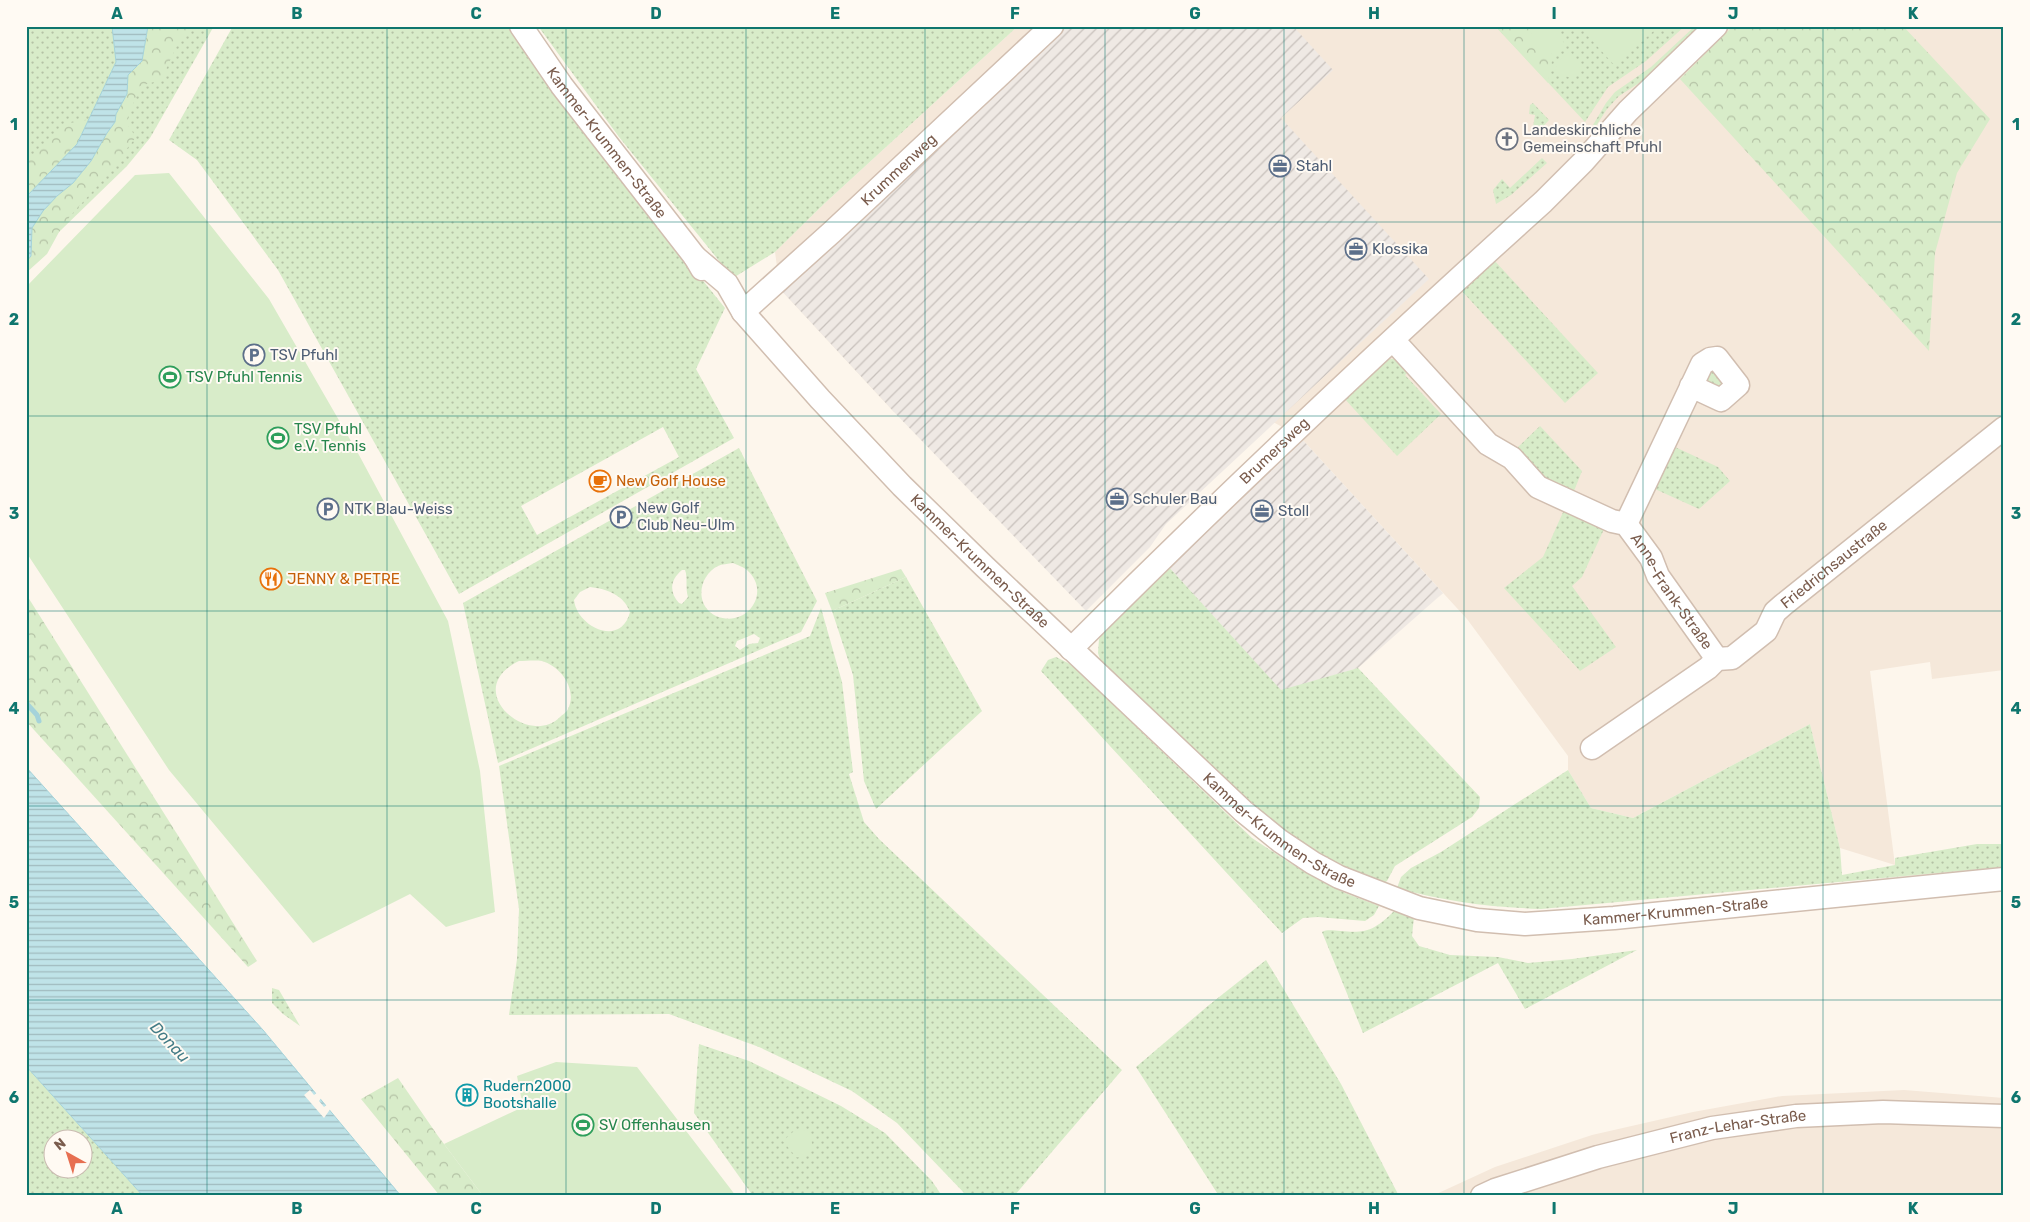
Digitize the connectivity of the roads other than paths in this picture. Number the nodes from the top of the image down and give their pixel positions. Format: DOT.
graph roads {
  1 [pos="520,26"];
  2 [pos="1052,26"];
  3 [pos="1716,26"];
  4 [pos="744,312"];
  5 [pos="1393,340"];
  6 [pos="1692,386"];
  7 [pos="2004,428"];
  8 [pos="1626,524"];
  9 [pos="1071,648"];
  10 [pos="1717,659"];
  11 [pos="1592,748"];
  12 [pos="2004,878"];
  13 [pos="2004,1116"];
  14 [pos="1482,1196"];
  1 -- 4 [label="street, Kammer-Krummen-Straße"];
  2 -- 4 [label="street, Krummenweg"];
  3 -- 5 [label="street, Brumersweg"];
  4 -- 9 [label="street, Kammer-Krummen-Straße"];
  5 -- 8 [label="street, Anne-Frank-Straße"];
  5 -- 9 [label="street, Brumersweg"];
  6 -- 8 [label="street, Anne-Frank-Straße"];
  7 -- 10 [label="street, Friedrichsaustraße"];
  8 -- 10 [label="street, Anne-Frank-Straße"];
  9 -- 12 [label="street, Kammer-Krummen-Straße"];
  10 -- 11 [label="street, Friedrichsaustraße"];
  13 -- 14 [label="street, Franz-Lehar-Straße"];
}
